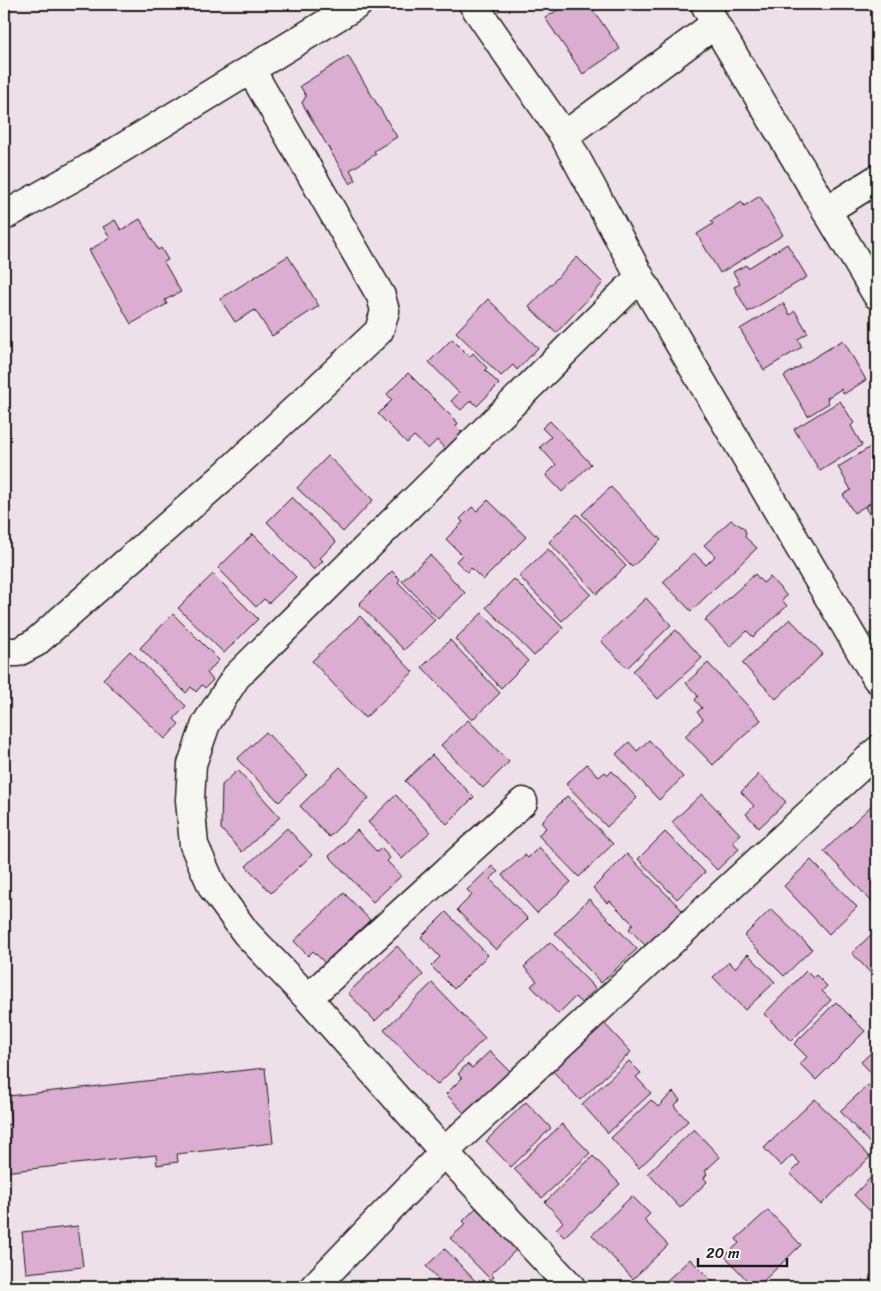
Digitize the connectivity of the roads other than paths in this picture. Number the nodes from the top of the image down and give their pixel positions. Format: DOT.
graph roads {
  1 [pos="358,4"];
  2 [pos="473,4"];
  3 [pos="710,14"];
  4 [pos="251,70"];
  5 [pos="564,136"];
  6 [pos="877,179"];
  7 [pos="826,211"];
  8 [pos="4,216"];
  9 [pos="640,278"];
  10 [pos="877,296"];
  11 [pos="4,652"];
  12 [pos="877,679"];
  13 [pos="877,751"];
  14 [pos="523,802"];
  15 [pos="308,998"];
  16 [pos="444,1152"];
  17 [pos="314,1287"];
  18 [pos="571,1287"];
  1 -- 4 [label="street"];
  2 -- 5 [label="street"];
  3 -- 5 [label="street"];
  3 -- 7 [label="street"];
  4 -- 8 [label="street"];
  4 -- 11 [label="street"];
  5 -- 9 [label="street"];
  6 -- 7 [label="street"];
  7 -- 10 [label="street"];
  9 -- 12 [label="street"];
  9 -- 15 [label="street"];
  13 -- 16 [label="street"];
  14 -- 15 [label="street"];
  15 -- 16 [label="street"];
  16 -- 17 [label="street"];
  16 -- 18 [label="street"];
}
